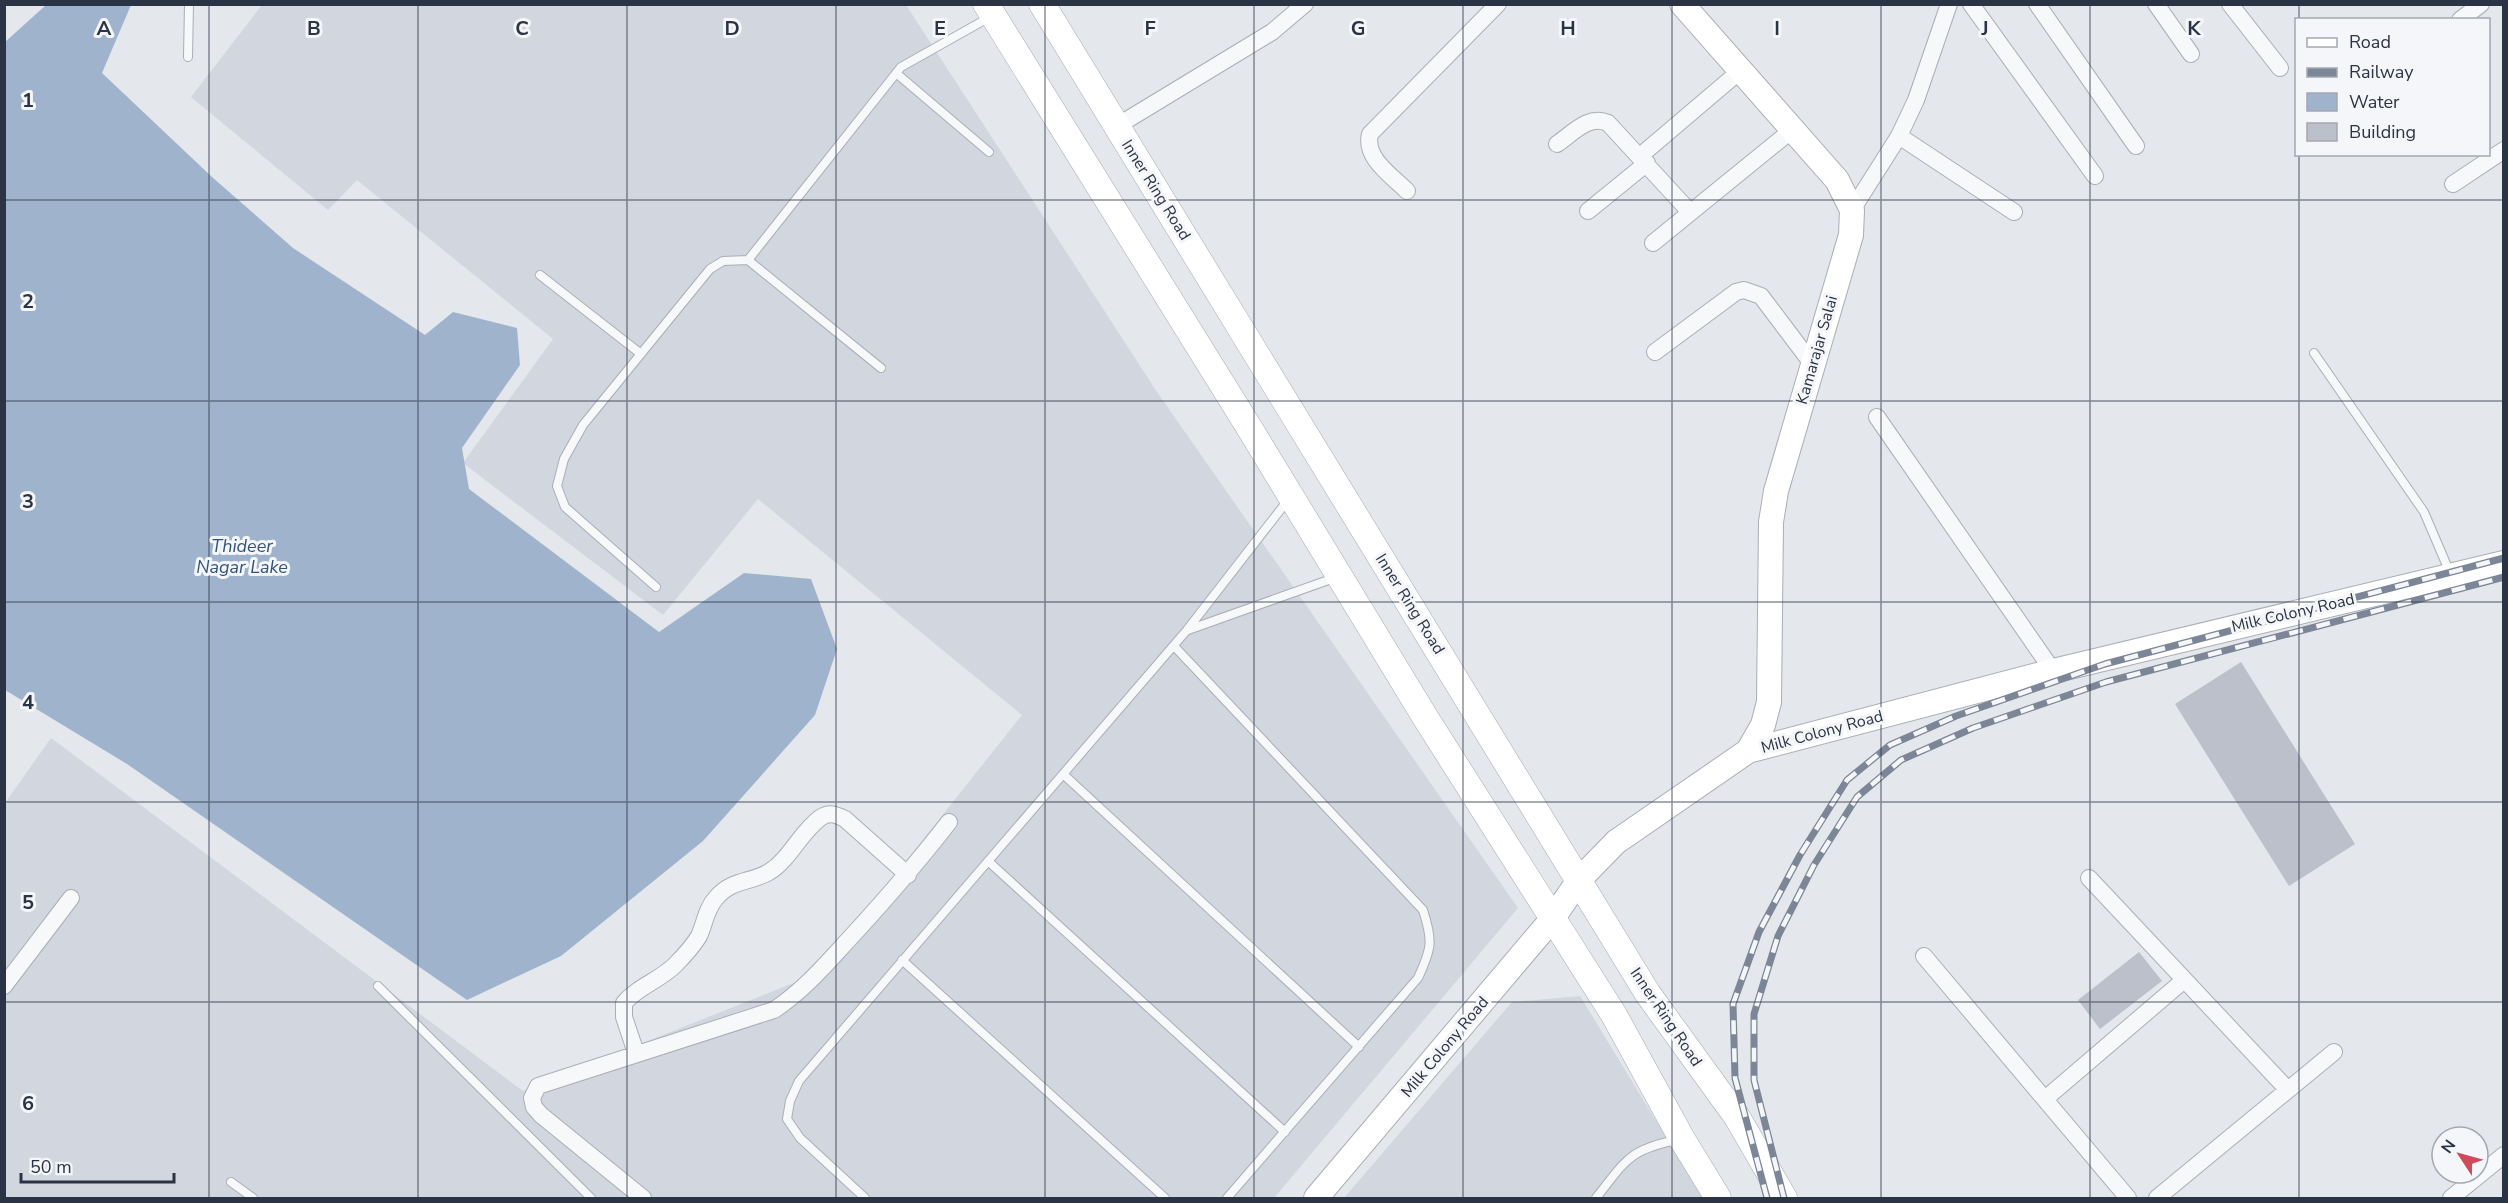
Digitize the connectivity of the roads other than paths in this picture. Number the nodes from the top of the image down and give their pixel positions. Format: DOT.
graph roads {
  1 [pos="189,4"];
  2 [pos="1042,4"];
  3 [pos="1305,4"];
  4 [pos="1498,4"];
  5 [pos="1682,4"];
  6 [pos="1949,4"];
  7 [pos="1971,4"];
  8 [pos="2037,4"];
  9 [pos="2156,4"];
  10 [pos="2230,4"];
  11 [pos="2481,4"];
  12 [pos="990,10"];
  13 [pos="2463,18"];
  14 [pos="2192,54"];
  15 [pos="188,57"];
  16 [pos="2280,68"];
  17 [pos="1740,71"];
  18 [pos="896,73"];
  19 [pos="1117,126"];
  20 [pos="1792,130"];
  21 [pos="1899,136"];
  22 [pos="1557,144"];
  23 [pos="2136,146"];
  24 [pos="2504,150"];
  25 [pos="989,152"];
  26 [pos="1643,160"];
  27 [pos="2094,176"];
  28 [pos="2453,184"];
  29 [pos="1407,191"];
  30 [pos="1852,210"];
  31 [pos="1588,211"];
  32 [pos="1690,212"];
  33 [pos="2014,212"];
  34 [pos="1653,243"];
  35 [pos="748,260"];
  36 [pos="540,275"];
  37 [pos="1655,352"];
  38 [pos="2314,353"];
  39 [pos="641,354"];
  40 [pos="1813,365"];
  41 [pos="881,368"];
  42 [pos="1877,417"];
  43 [pos="1291,496"];
  44 [pos="2504,563"];
  45 [pos="2451,576"];
  46 [pos="1338,577"];
  47 [pos="656,587"];
  48 [pos="1187,630"];
  49 [pos="1174,646"];
  50 [pos="2053,671"];
  51 [pos="1748,751"];
  52 [pos="1063,774"];
  53 [pos="949,822"];
  54 [pos="988,861"];
  55 [pos="908,875"];
  56 [pos="2089,878"];
  57 [pos="1579,880"];
  58 [pos="71,898"];
  59 [pos="1553,918"];
  60 [pos="1924,956"];
  61 [pos="902,960"];
  62 [pos="2183,981"];
  63 [pos="4,986"];
  64 [pos="378,986"];
  65 [pos="1359,1047"];
  66 [pos="2334,1052"];
  67 [pos="636,1053"];
  68 [pos="2288,1090"];
  69 [pos="2045,1099"];
  70 [pos="1285,1132"];
  71 [pos="1682,1139"];
  72 [pos="2504,1155"];
  73 [pos="231,1182"];
  74 [pos="253,1198"];
  75 [pos="591,1198"];
  76 [pos="643,1198"];
  77 [pos="865,1198"];
  78 [pos="1166,1198"];
  79 [pos="1227,1198"];
  80 [pos="1316,1198"];
  81 [pos="1596,1198"];
  82 [pos="1718,1198"];
  83 [pos="1784,1198"];
  84 [pos="2128,1198"];
  85 [pos="2157,1198"];
  86 [pos="2451,1198"];
  1 -- 15 [label="lane"];
  2 -- 19 [label="main road, Inner Ring Road"];
  3 -- 19 [label="street"];
  4 -- 29 [label="street"];
  5 -- 17 [label="main road"];
  6 -- 21 [label="street"];
  7 -- 27 [label="street"];
  8 -- 23 [label="street"];
  9 -- 14 [label="street"];
  10 -- 16 [label="street"];
  11 -- 13 [label="street"];
  12 -- 18 [label="lane"];
  12 -- 43 [label="main road"];
  17 -- 20 [label="main road"];
  17 -- 26 [label="street"];
  18 -- 25 [label="lane"];
  18 -- 35 [label="lane"];
  19 -- 57 [label="main road, Inner Ring Road"];
  20 -- 30 [label="main road"];
  20 -- 32 [label="street"];
  21 -- 30 [label="street"];
  21 -- 33 [label="street"];
  22 -- 26 [label="street"];
  24 -- 28 [label="street"];
  26 -- 31 [label="street"];
  26 -- 32 [label="street"];
  30 -- 40 [label="main road, Kamarajar Salai"];
  32 -- 34 [label="street"];
  35 -- 39 [label="lane"];
  35 -- 41 [label="lane"];
  36 -- 39 [label="lane"];
  37 -- 40 [label="street"];
  38 -- 45 [label="lane"];
  39 -- 47 [label="lane"];
  40 -- 51 [label="main road, Kamarajar Salai"];
  42 -- 50 [label="street"];
  43 -- 46 [label="main road"];
  43 -- 48 [label="lane"];
  44 -- 45 [label="main road, Milk Colony Road"];
  45 -- 50 [label="main road, Milk Colony Road"];
  46 -- 48 [label="lane"];
  46 -- 59 [label="main road"];
  48 -- 49 [label="lane"];
  49 -- 52 [label="lane"];
  49 -- 65 [label="lane"];
  50 -- 51 [label="main road, Milk Colony Road"];
  51 -- 57 [label="main road, Milk Colony Road"];
  52 -- 54 [label="lane"];
  52 -- 65 [label="lane"];
  53 -- 55 [label="street"];
  54 -- 61 [label="lane"];
  54 -- 70 [label="lane"];
  55 -- 67 [label="street"];
  55 -- 67 [label="street"];
  56 -- 62 [label="street"];
  57 -- 59 [label="main road, Milk Colony Road"];
  57 -- 83 [label="main road, Inner Ring Road"];
  58 -- 63 [label="street"];
  59 -- 71 [label="main road"];
  59 -- 80 [label="main road, Milk Colony Road"];
  60 -- 69 [label="street"];
  61 -- 77 [label="lane"];
  61 -- 78 [label="lane"];
  62 -- 68 [label="street"];
  62 -- 69 [label="street"];
  64 -- 75 [label="lane"];
  65 -- 70 [label="lane"];
  66 -- 68 [label="street"];
  67 -- 76 [label="street"];
  68 -- 85 [label="street"];
  69 -- 84 [label="street"];
  70 -- 79 [label="lane"];
  71 -- 81 [label="lane"];
  71 -- 82 [label="main road"];
  72 -- 86 [label="street"];
  73 -- 74 [label="lane"];
}
